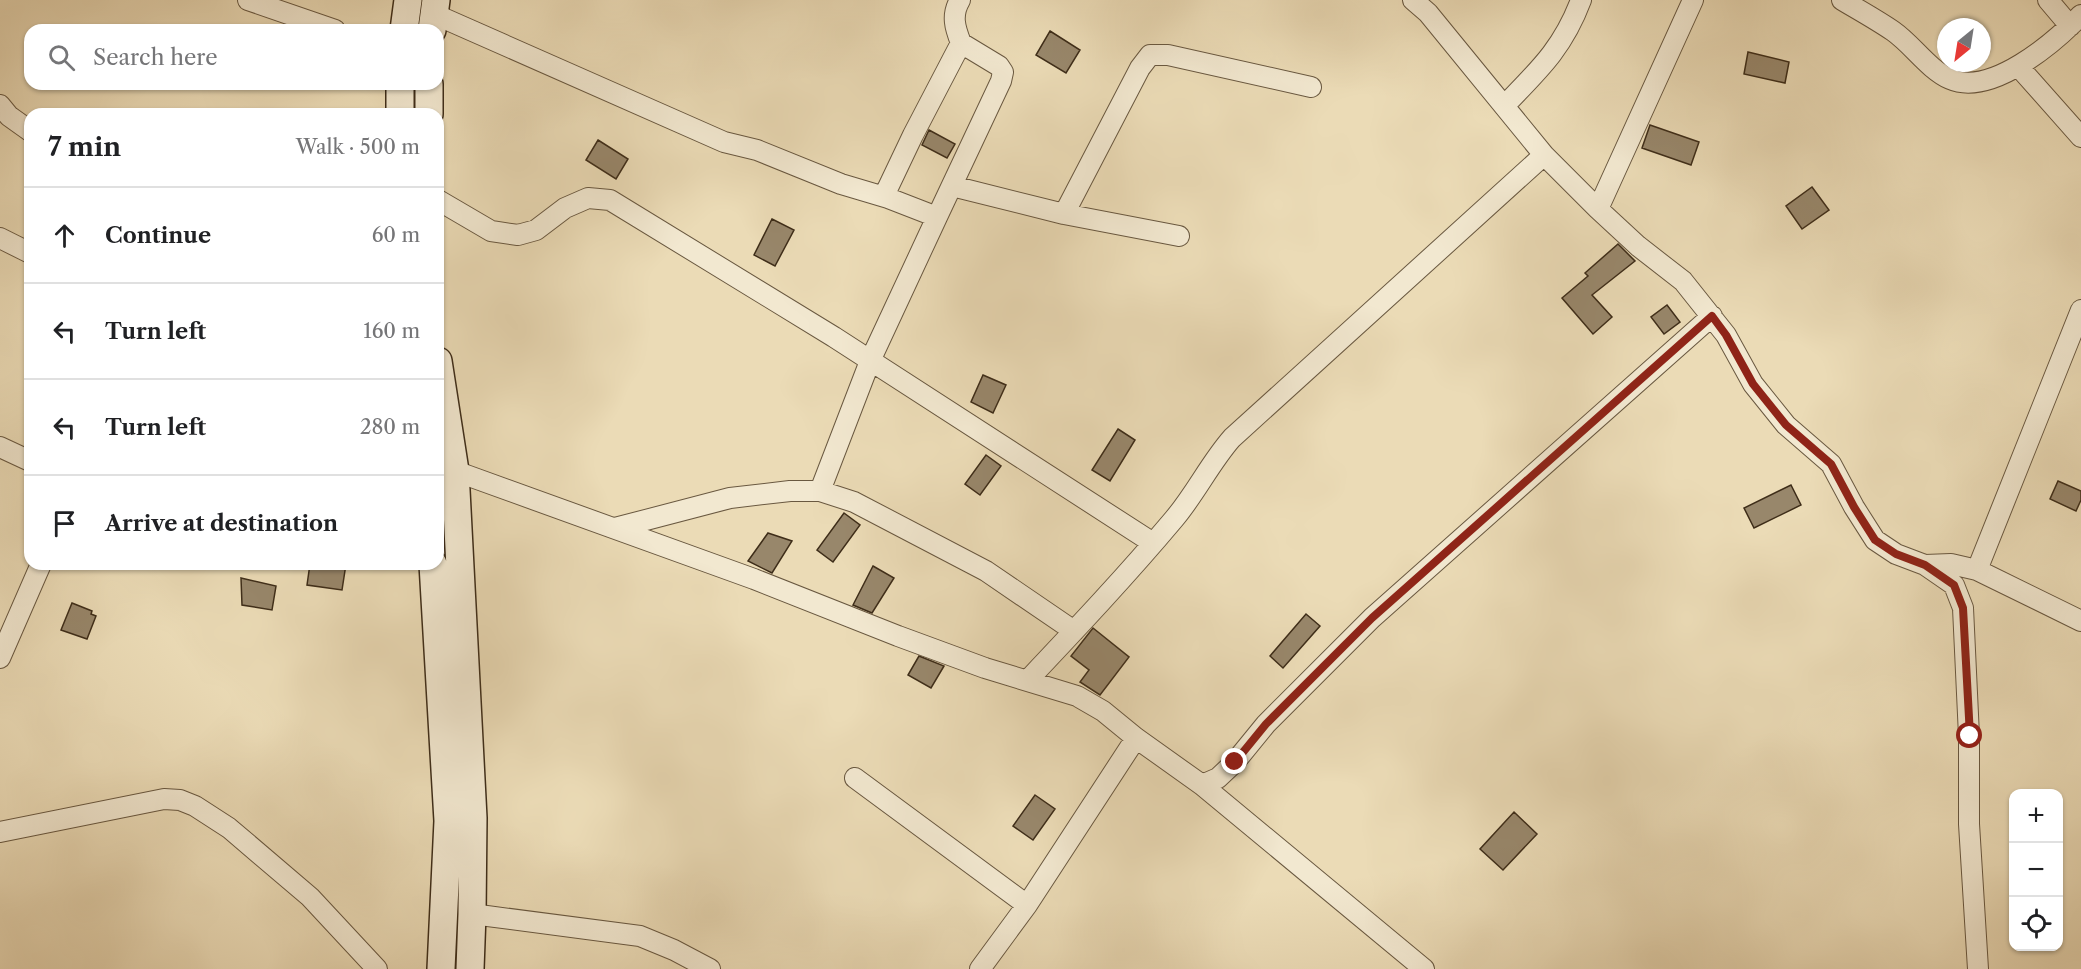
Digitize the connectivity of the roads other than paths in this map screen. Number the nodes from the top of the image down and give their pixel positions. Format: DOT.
graph roads {
  1 [pos="248,0"];
  2 [pos="408,0"];
  3 [pos="960,0"];
  4 [pos="1413,0"];
  5 [pos="1581,0"];
  6 [pos="1693,0"];
  7 [pos="1842,0"];
  8 [pos="2048,0"];
  9 [pos="434,15"];
  10 [pos="2076,21"];
  11 [pos="318,24"];
  12 [pos="405,24"];
  13 [pos="961,43"];
  14 [pos="2018,66"];
  15 [pos="1311,87"];
  16 [pos="400,90"];
  17 [pos="429,90"];
  18 [pos="0,105"];
  19 [pos="1504,106"];
  20 [pos="400,108"];
  21 [pos="429,108"];
  22 [pos="24,127"];
  23 [pos="2081,137"];
  24 [pos="1544,155"];
  25 [pos="952,186"];
  26 [pos="884,196"];
  27 [pos="444,204"];
  28 [pos="1598,209"];
  29 [pos="1064,214"];
  30 [pos="937,217"];
  31 [pos="1179,236"];
  32 [pos="0,238"];
  33 [pos="24,250"];
  34 [pos="2081,310"];
  35 [pos="1712,316"];
  36 [pos="870,361"];
  37 [pos="444,400"];
  38 [pos="0,447"];
  39 [pos="24,458"];
  40 [pos="455,471"];
  41 [pos="820,490"];
  42 [pos="615,528"];
  43 [pos="1153,543"];
  44 [pos="1925,565"];
  45 [pos="38,570"];
  46 [pos="433,570"];
  47 [pos="1977,570"];
  48 [pos="2081,621"];
  49 [pos="1074,631"];
  50 [pos="0,658"];
  51 [pos="1026,681"];
  52 [pos="1136,738"];
  53 [pos="855,778"];
  54 [pos="1202,784"];
  55 [pos="0,832"];
  56 [pos="1027,904"];
  57 [pos="472,914"];
  58 [pos="377,969"];
  59 [pos="441,969"];
  60 [pos="470,969"];
  61 [pos="710,969"];
  62 [pos="980,969"];
  63 [pos="1424,969"];
  64 [pos="1978,969"];
  1 -- 11 [label="street"];
  2 -- 12 [label="street"];
  3 -- 13 [label="street"];
  4 -- 19 [label="street"];
  5 -- 19 [label="street"];
  6 -- 28 [label="street"];
  7 -- 14 [label="street"];
  8 -- 10 [label="street"];
  9 -- 26 [label="street"];
  10 -- 14 [label="street"];
  13 -- 25 [label="street"];
  13 -- 26 [label="street"];
  14 -- 23 [label="street"];
  15 -- 29 [label="street"];
  16 -- 20 [label="street"];
  17 -- 21 [label="street"];
  18 -- 22 [label="street"];
  19 -- 24 [label="street"];
  24 -- 28 [label="street"];
  24 -- 43 [label="street"];
  25 -- 29 [label="street"];
  25 -- 30 [label="street"];
  26 -- 30 [label="street"];
  27 -- 36 [label="street"];
  28 -- 35 [label="street"];
  29 -- 31 [label="street"];
  30 -- 36 [label="street"];
  32 -- 33 [label="street"];
  34 -- 47 [label="street"];
  35 -- 44 [label="street"];
  35 -- 54 [label="street"];
  36 -- 41 [label="street"];
  36 -- 43 [label="street"];
  37 -- 40 [label="street"];
  38 -- 39 [label="street"];
  40 -- 42 [label="street"];
  40 -- 57 [label="street"];
  41 -- 42 [label="street"];
  41 -- 49 [label="street"];
  42 -- 51 [label="street"];
  43 -- 49 [label="street"];
  44 -- 47 [label="street"];
  44 -- 64 [label="street"];
  45 -- 50 [label="street"];
  46 -- 59 [label="street"];
  47 -- 48 [label="street"];
  49 -- 51 [label="street"];
  51 -- 52 [label="street"];
  52 -- 54 [label="street"];
  52 -- 56 [label="street"];
  53 -- 56 [label="street"];
  54 -- 63 [label="street"];
  55 -- 58 [label="street"];
  56 -- 62 [label="street"];
  57 -- 60 [label="street"];
  57 -- 61 [label="street"];
}
